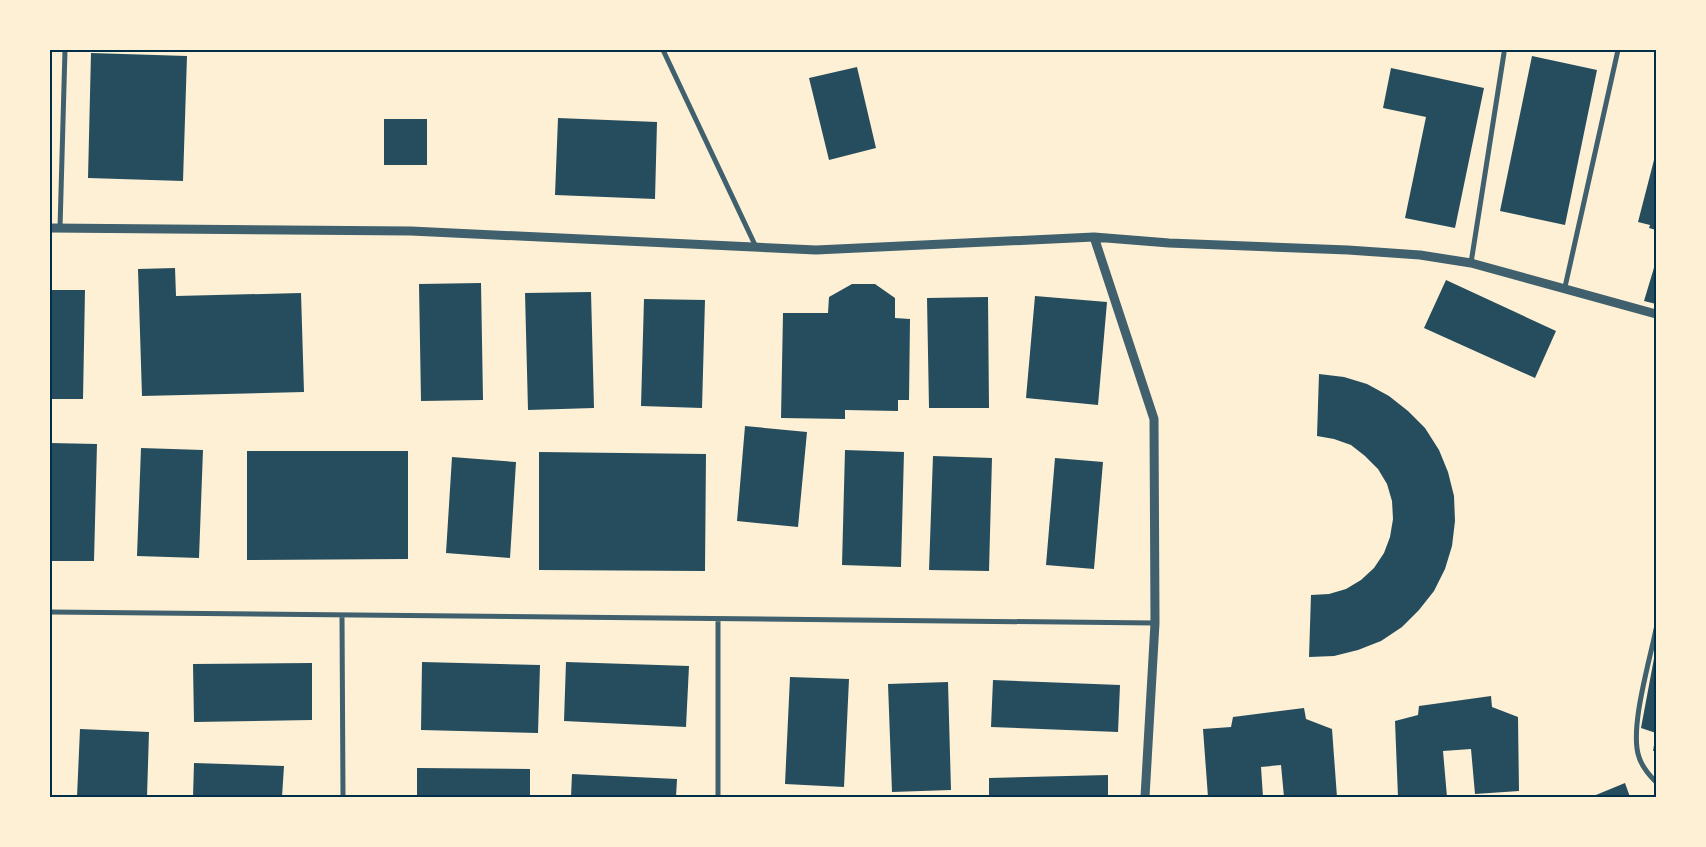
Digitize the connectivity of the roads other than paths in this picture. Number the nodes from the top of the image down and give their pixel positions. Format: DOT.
graph roads {
  1 [pos="65,50"];
  2 [pos="663,50"];
  3 [pos="1618,50"];
  4 [pos="1504,53"];
  5 [pos="55,229"];
  6 [pos="1094,236"];
  7 [pos="756,247"];
  8 [pos="1471,263"];
  9 [pos="1565,287"];
  10 [pos="1656,314"];
  11 [pos="50,612"];
  12 [pos="342,616"];
  13 [pos="718,620"];
  14 [pos="1155,623"];
  15 [pos="1656,629"];
  16 [pos="1656,782"];
  17 [pos="343,797"];
  18 [pos="718,797"];
  19 [pos="1145,797"];
  1 -- 5 [label="street"];
  2 -- 7 [label="street"];
  3 -- 9 [label="street"];
  4 -- 8 [label="street"];
  5 -- 7 [label="street"];
  6 -- 7 [label="street"];
  6 -- 8 [label="street"];
  6 -- 14 [label="street"];
  8 -- 9 [label="street"];
  9 -- 10 [label="street"];
  11 -- 12 [label="street"];
  12 -- 13 [label="street"];
  12 -- 17 [label="street"];
  13 -- 14 [label="street"];
  13 -- 18 [label="street"];
  14 -- 19 [label="street"];
  15 -- 16 [label="street"];
}
